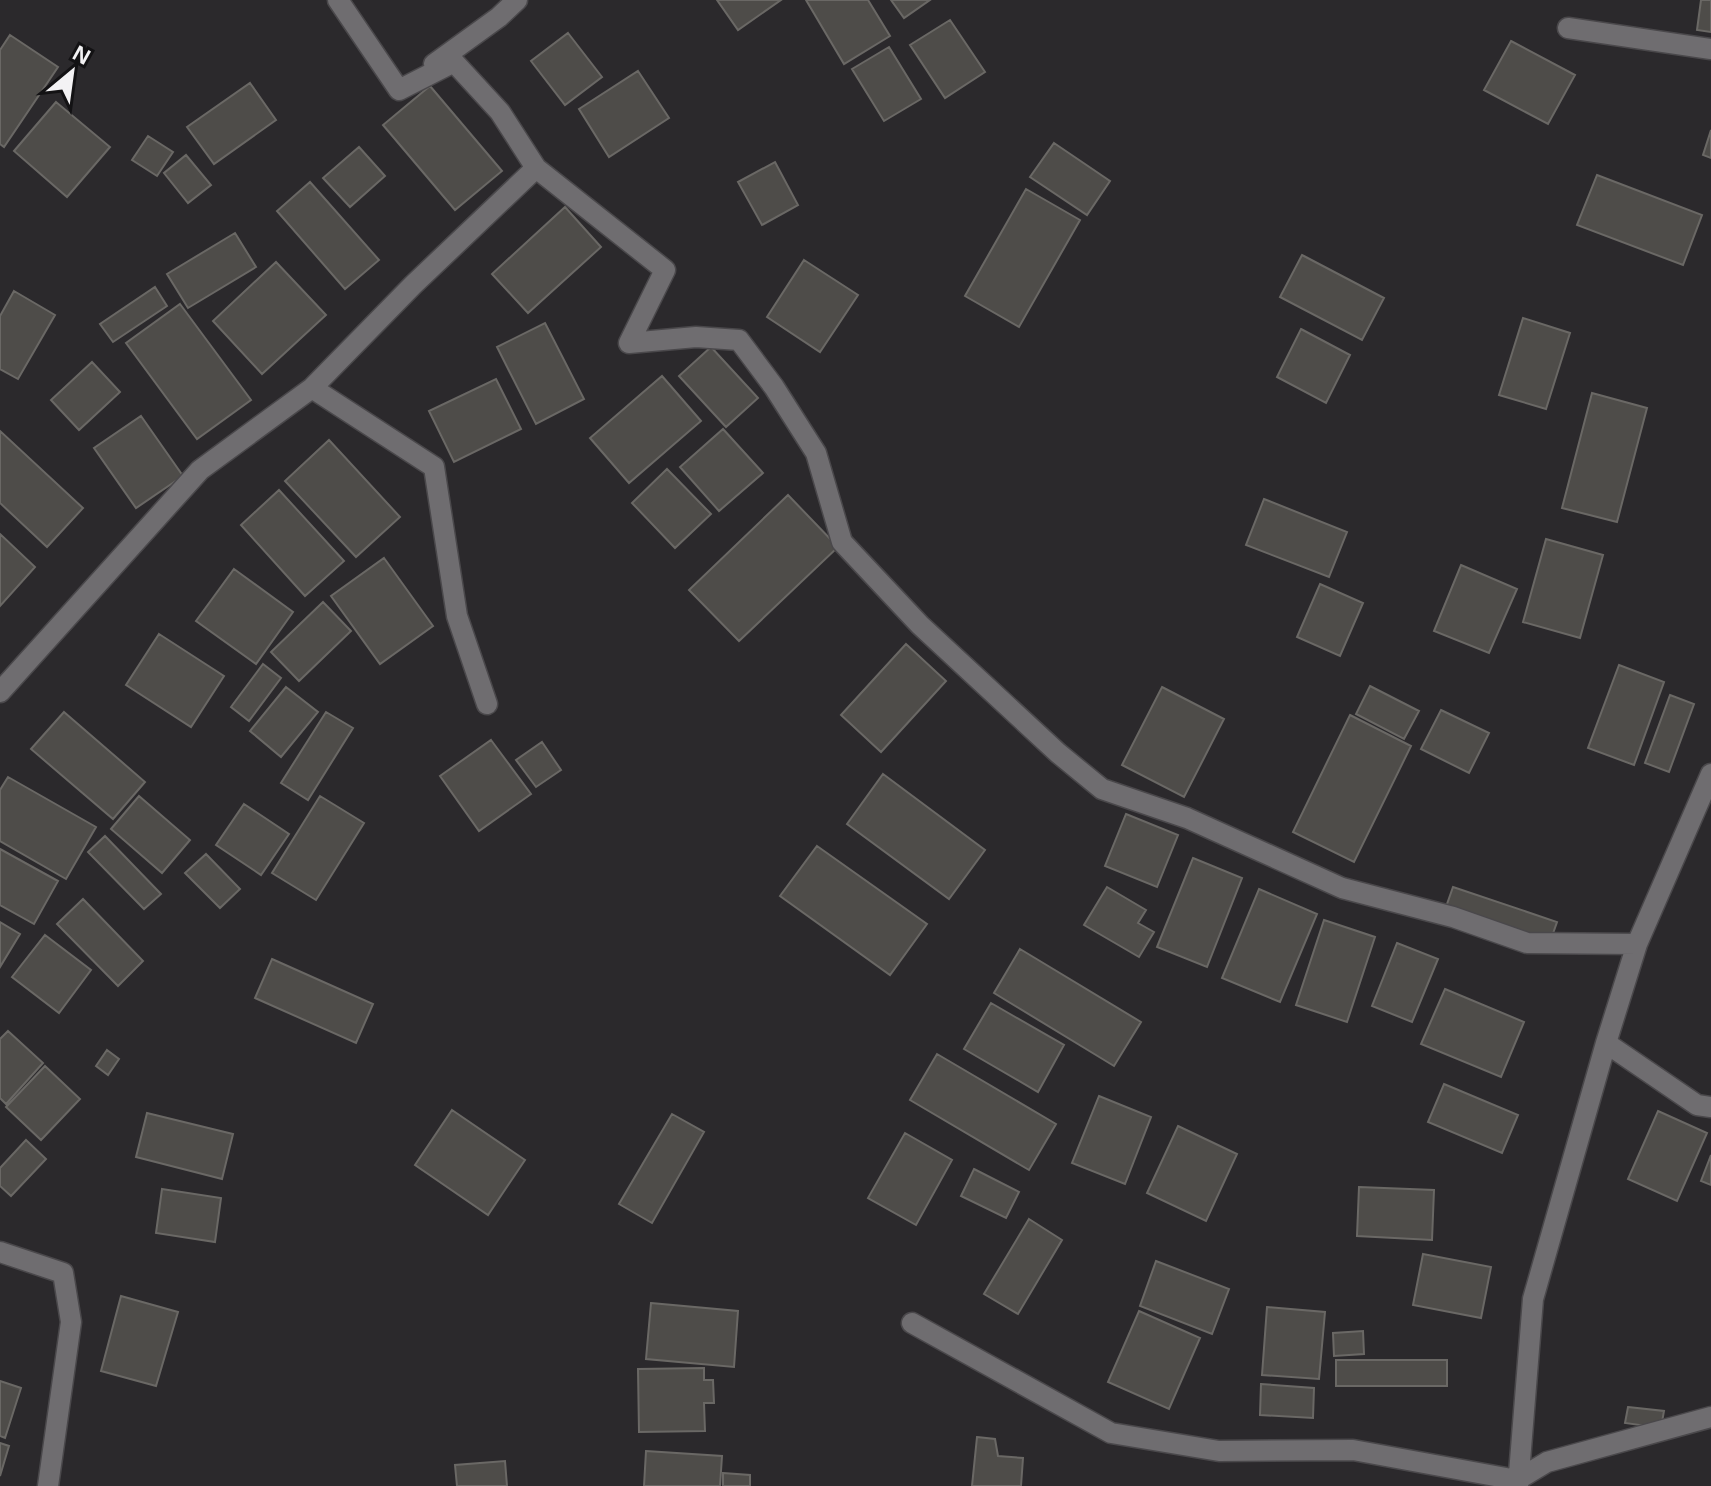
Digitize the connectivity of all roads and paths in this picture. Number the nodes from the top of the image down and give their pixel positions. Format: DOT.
graph roads {
  1 [pos="338,0"];
  2 [pos="517,0"];
  3 [pos="1568,28"];
  4 [pos="1711,49"];
  5 [pos="399,90"];
  6 [pos="536,168"];
  7 [pos="312,388"];
  8 [pos="0,692"];
  9 [pos="487,704"];
  10 [pos="1711,774"];
  11 [pos="1637,944"];
  12 [pos="1606,1043"];
  13 [pos="1711,1107"];
  14 [pos="0,1252"];
  15 [pos="912,1323"];
  16 [pos="1711,1417"];
  17 [pos="1517,1483"];
  18 [pos="48,1486"];
  1 -- 5 [label="street"];
  2 -- 5 [label="street"];
  3 -- 4 [label="street"];
  5 -- 6 [label="street"];
  6 -- 7 [label="street"];
  6 -- 11 [label="street"];
  7 -- 8 [label="street"];
  7 -- 9 [label="street"];
  10 -- 11 [label="street"];
  11 -- 12 [label="street"];
  12 -- 13 [label="street"];
  12 -- 17 [label="street"];
  14 -- 18 [label="street"];
  15 -- 17 [label="street"];
  16 -- 17 [label="street"];
}
